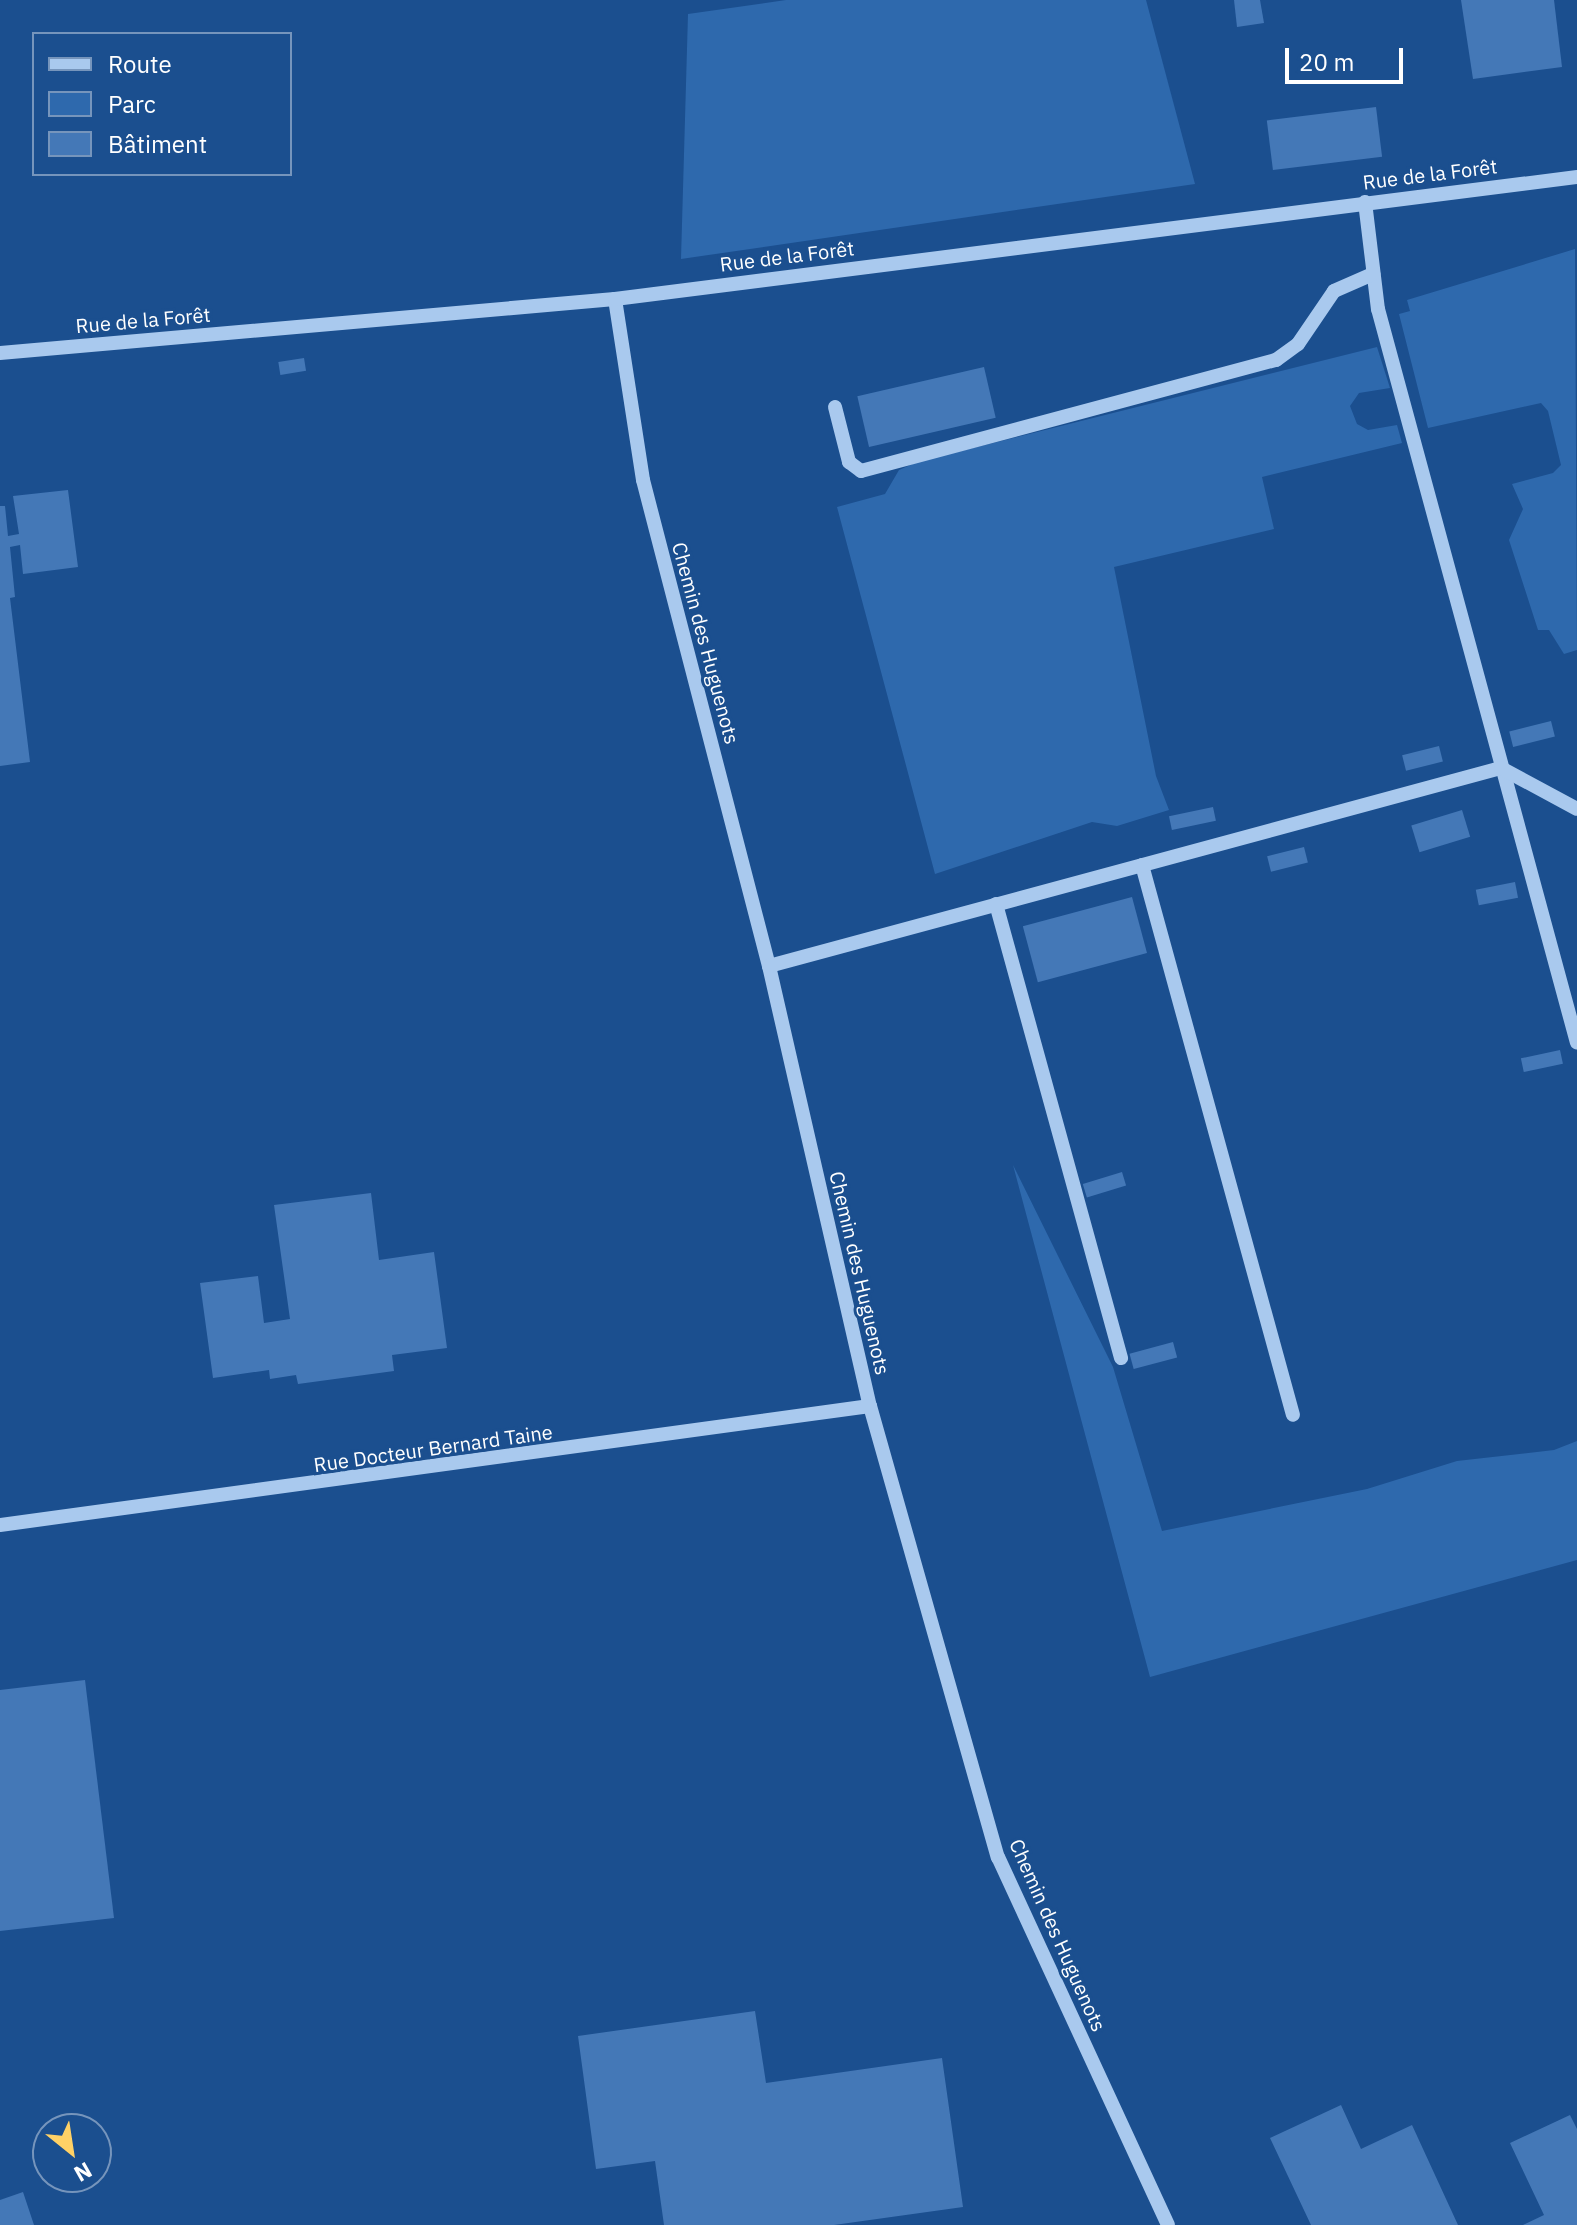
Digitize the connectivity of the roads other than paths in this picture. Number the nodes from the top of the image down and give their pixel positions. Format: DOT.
graph roads {
  1 [pos="1577,177"];
  2 [pos="1365,202"];
  3 [pos="1373,274"];
  4 [pos="615,299"];
  5 [pos="0,353"];
  6 [pos="835,407"];
  7 [pos="1501,768"];
  8 [pos="1577,809"];
  9 [pos="1142,865"];
  10 [pos="996,904"];
  11 [pos="769,966"];
  12 [pos="1577,1043"];
  13 [pos="1121,1358"];
  14 [pos="870,1406"];
  15 [pos="1293,1415"];
  16 [pos="0,1525"];
  17 [pos="1168,2225"];
  1 -- 2 [label="street, Rue de la Forêt"];
  2 -- 3 [label="street"];
  2 -- 4 [label="street, Rue de la Forêt"];
  3 -- 6 [label="street"];
  3 -- 7 [label="street"];
  4 -- 5 [label="street, Rue de la Forêt"];
  4 -- 11 [label="street, Chemin des Huguenots"];
  7 -- 8 [label="street"];
  7 -- 9 [label="street"];
  7 -- 12 [label="street"];
  9 -- 10 [label="street"];
  9 -- 15 [label="street"];
  10 -- 11 [label="street"];
  10 -- 13 [label="street"];
  11 -- 14 [label="street, Chemin des Huguenots"];
  14 -- 16 [label="street, Rue Docteur Bernard Taine"];
  14 -- 17 [label="street, Chemin des Huguenots"];
}
